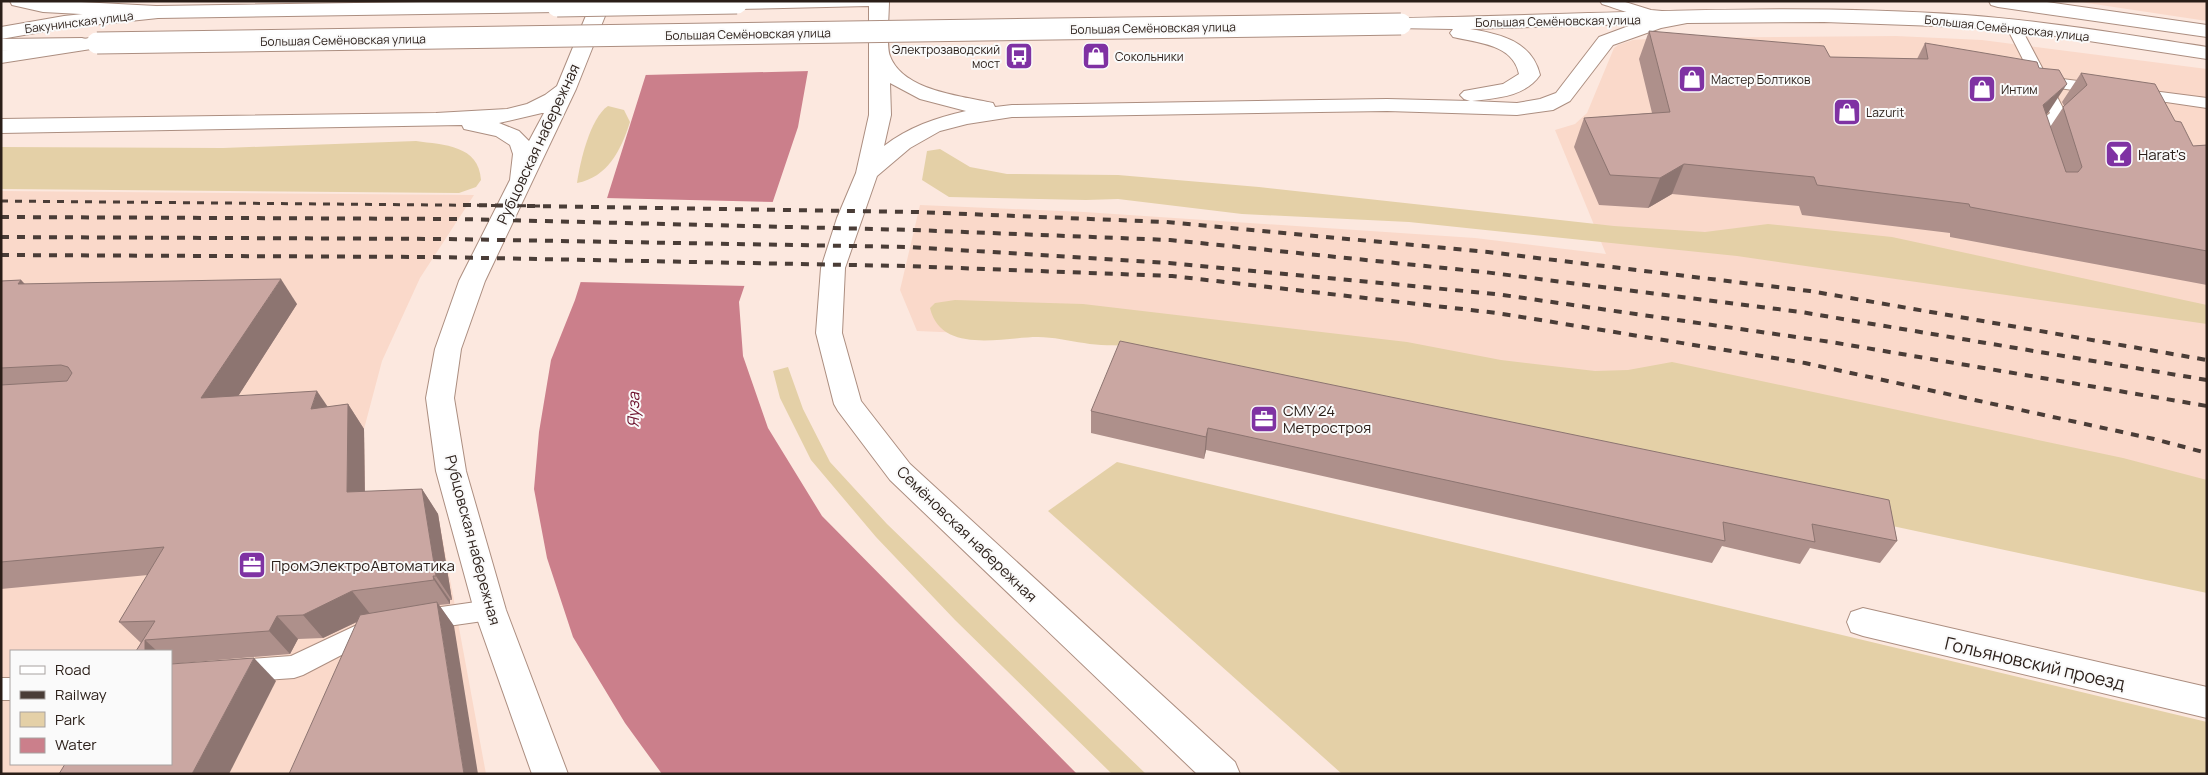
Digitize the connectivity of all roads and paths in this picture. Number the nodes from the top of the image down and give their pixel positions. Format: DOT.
graph roads {
  1 [pos="19,1"];
  2 [pos="95,1"];
  3 [pos="602,1"];
  4 [pos="866,1"];
  5 [pos="879,1"];
  6 [pos="1607,1"];
  7 [pos="1998,1"];
  8 [pos="158,12"];
  9 [pos="1688,17"];
  10 [pos="1437,26"];
  11 [pos="2013,26"];
  12 [pos="2207,31"];
  13 [pos="1,33"];
  14 [pos="97,43"];
  15 [pos="2207,53"];
  16 [pos="2,54"];
  17 [pos="880,57"];
  18 [pos="2041,81"];
  19 [pos="566,89"];
  20 [pos="2207,103"];
  21 [pos="1387,105"];
  22 [pos="1012,111"];
  23 [pos="436,119"];
  24 [pos="1,126"];
  25 [pos="2041,161"];
  26 [pos="867,173"];
  27 [pos="521,183"];
  28 [pos="490,610"];
  29 [pos="1862,622"];
  30 [pos="219,672"];
  31 [pos="2207,703"];
  32 [pos="550,774"];
  33 [pos="1222,774"];
  1 -- 8 [label="main road"];
  2 -- 8 [label="main road"];
  3 -- 19 [label="main road, Рубцовская набережная"];
  4 -- 8 [label="main road, bridge"];
  5 -- 17 [label="main road, Семёновская набережная"];
  6 -- 9 [label="lane"];
  7 -- 12 [label="main road, Большая Семёновская улица"];
  8 -- 13 [label="main road, Бакунинская улица"];
  9 -- 10 [label="main road, Большая Семёновская улица"];
  9 -- 11 [label="main road, Большая Семёновская улица"];
  9 -- 21 [label="main road"];
  10 -- 14 [label="main road, Большая Семёновская улица, bridge"];
  10 -- 21 [label="main road"];
  11 -- 15 [label="main road, Большая Семёновская улица"];
  11 -- 18 [label="lane"];
  14 -- 16 [label="main road, Бакунинская улица"];
  17 -- 22 [label="main road"];
  17 -- 26 [label="main road, Семёновская набережная"];
  18 -- 20 [label="lane"];
  18 -- 25 [label="lane"];
  19 -- 23 [label="main road"];
  19 -- 27 [label="main road, Рубцовская набережная"];
  21 -- 22 [label="main road"];
  22 -- 26 [label="main road"];
  23 -- 24 [label="main road"];
  23 -- 27 [label="main road"];
  26 -- 33 [label="main road, Семёновская набережная"];
  27 -- 28 [label="main road, Рубцовская набережная"];
  28 -- 30 [label="lane"];
  28 -- 32 [label="main road, Рубцовская набережная"];
  29 -- 31 [label="main road, Гольяновский проезд"];
}
